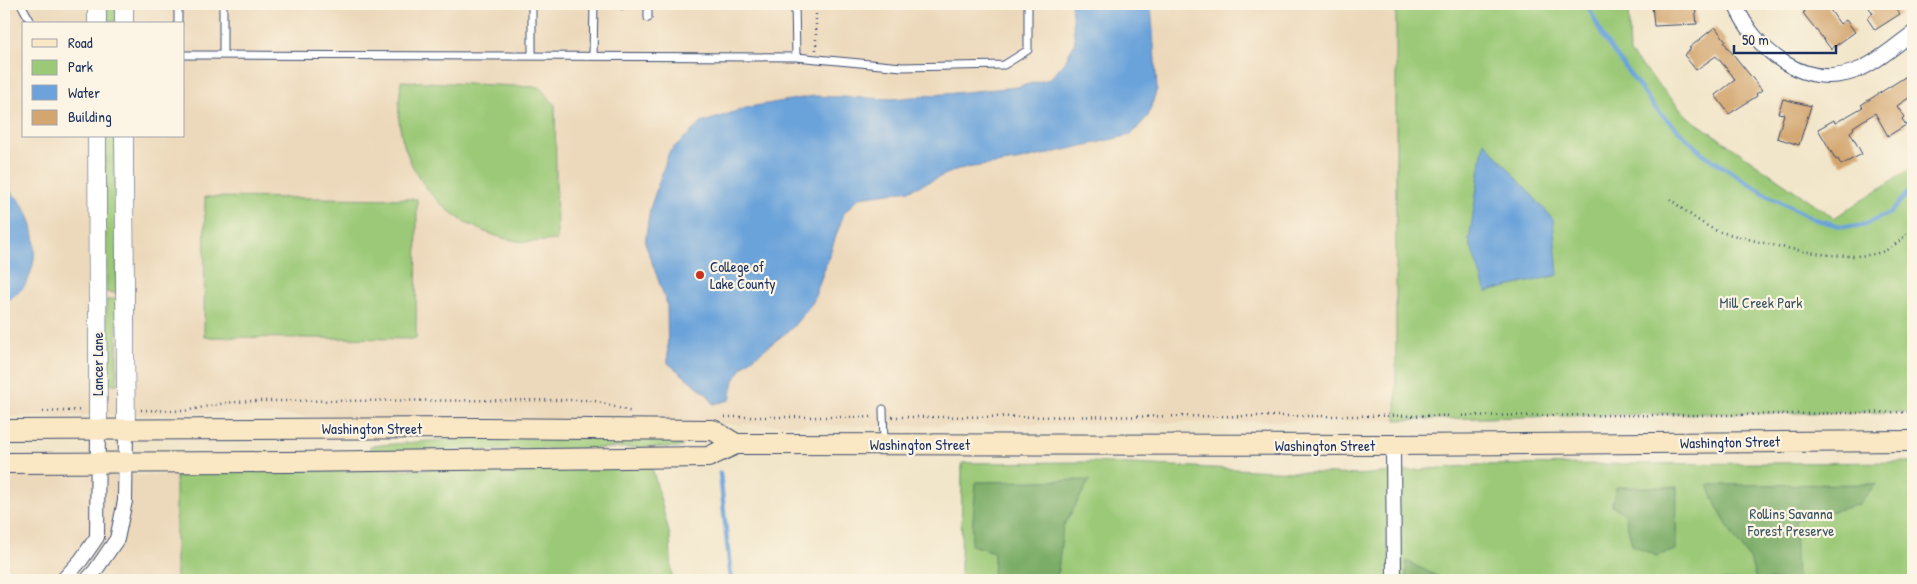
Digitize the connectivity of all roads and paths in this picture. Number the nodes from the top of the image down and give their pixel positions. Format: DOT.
graph roads {
  1 [pos="21,4"];
  2 [pos="97,4"];
  3 [pos="124,4"];
  4 [pos="178,4"];
  5 [pos="223,4"];
  6 [pos="532,4"];
  7 [pos="594,4"];
  8 [pos="622,4"];
  9 [pos="648,4"];
  10 [pos="795,4"];
  11 [pos="816,4"];
  12 [pos="1028,4"];
  13 [pos="1735,4"];
  14 [pos="622,13"];
  15 [pos="648,18"];
  16 [pos="31,22"];
  17 [pos="97,22"];
  18 [pos="124,22"];
  19 [pos="178,22"];
  20 [pos="1913,33"];
  21 [pos="185,55"];
  22 [pos="223,55"];
  23 [pos="532,56"];
  24 [pos="593,56"];
  25 [pos="796,57"];
  26 [pos="816,59"];
  27 [pos="97,138"];
  28 [pos="124,138"];
  29 [pos="1670,199"];
  30 [pos="1913,227"];
  31 [pos="154,410"];
  32 [pos="1913,412"];
  33 [pos="883,413"];
  34 [pos="639,414"];
  35 [pos="723,418"];
  36 [pos="4,430"];
  37 [pos="98,430"];
  38 [pos="126,430"];
  39 [pos="1913,441"];
  40 [pos="736,444"];
  41 [pos="884,444"];
  42 [pos="1393,445"];
  43 [pos="97,463"];
  44 [pos="126,463"];
  45 [pos="4,464"];
  46 [pos="63,580"];
  47 [pos="86,580"];
  48 [pos="1394,580"];
  1 -- 16 [label="lane"];
  2 -- 17 [label="street"];
  3 -- 18 [label="street"];
  4 -- 19 [label="lane"];
  5 -- 22 [label="lane"];
  6 -- 23 [label="lane"];
  7 -- 24 [label="lane"];
  8 -- 14 [label="path"];
  9 -- 15 [label="lane"];
  10 -- 25 [label="lane"];
  11 -- 26 [label="path"];
  12 -- 26 [label="lane"];
  13 -- 20 [label="street"];
  21 -- 22 [label="lane"];
  22 -- 23 [label="lane"];
  23 -- 24 [label="lane"];
  24 -- 25 [label="lane"];
  25 -- 26 [label="lane"];
  27 -- 37 [label="street, Lancer Lane"];
  28 -- 38 [label="street, Lancer Lane"];
  29 -- 30 [label="path"];
  31 -- 34 [label="path"];
  32 -- 33 [label="path"];
  33 -- 35 [label="path"];
  33 -- 41 [label="lane"];
  36 -- 37 [label="main road, Washington Street"];
  37 -- 38 [label="main road, Washington Street"];
  37 -- 43 [label="street, Lancer Lane"];
  38 -- 40 [label="main road, Washington Street"];
  38 -- 44 [label="street, Lancer Lane"];
  39 -- 42 [label="main road, Washington Street"];
  40 -- 41 [label="main road, Washington Street"];
  40 -- 44 [label="main road, Washington Street"];
  41 -- 42 [label="main road, Washington Street"];
  42 -- 48 [label="street"];
  43 -- 44 [label="main road, Washington Street"];
  43 -- 45 [label="main road, Washington Street"];
  43 -- 46 [label="street, Lancer Lane"];
  44 -- 47 [label="street, Lancer Lane"];
}
